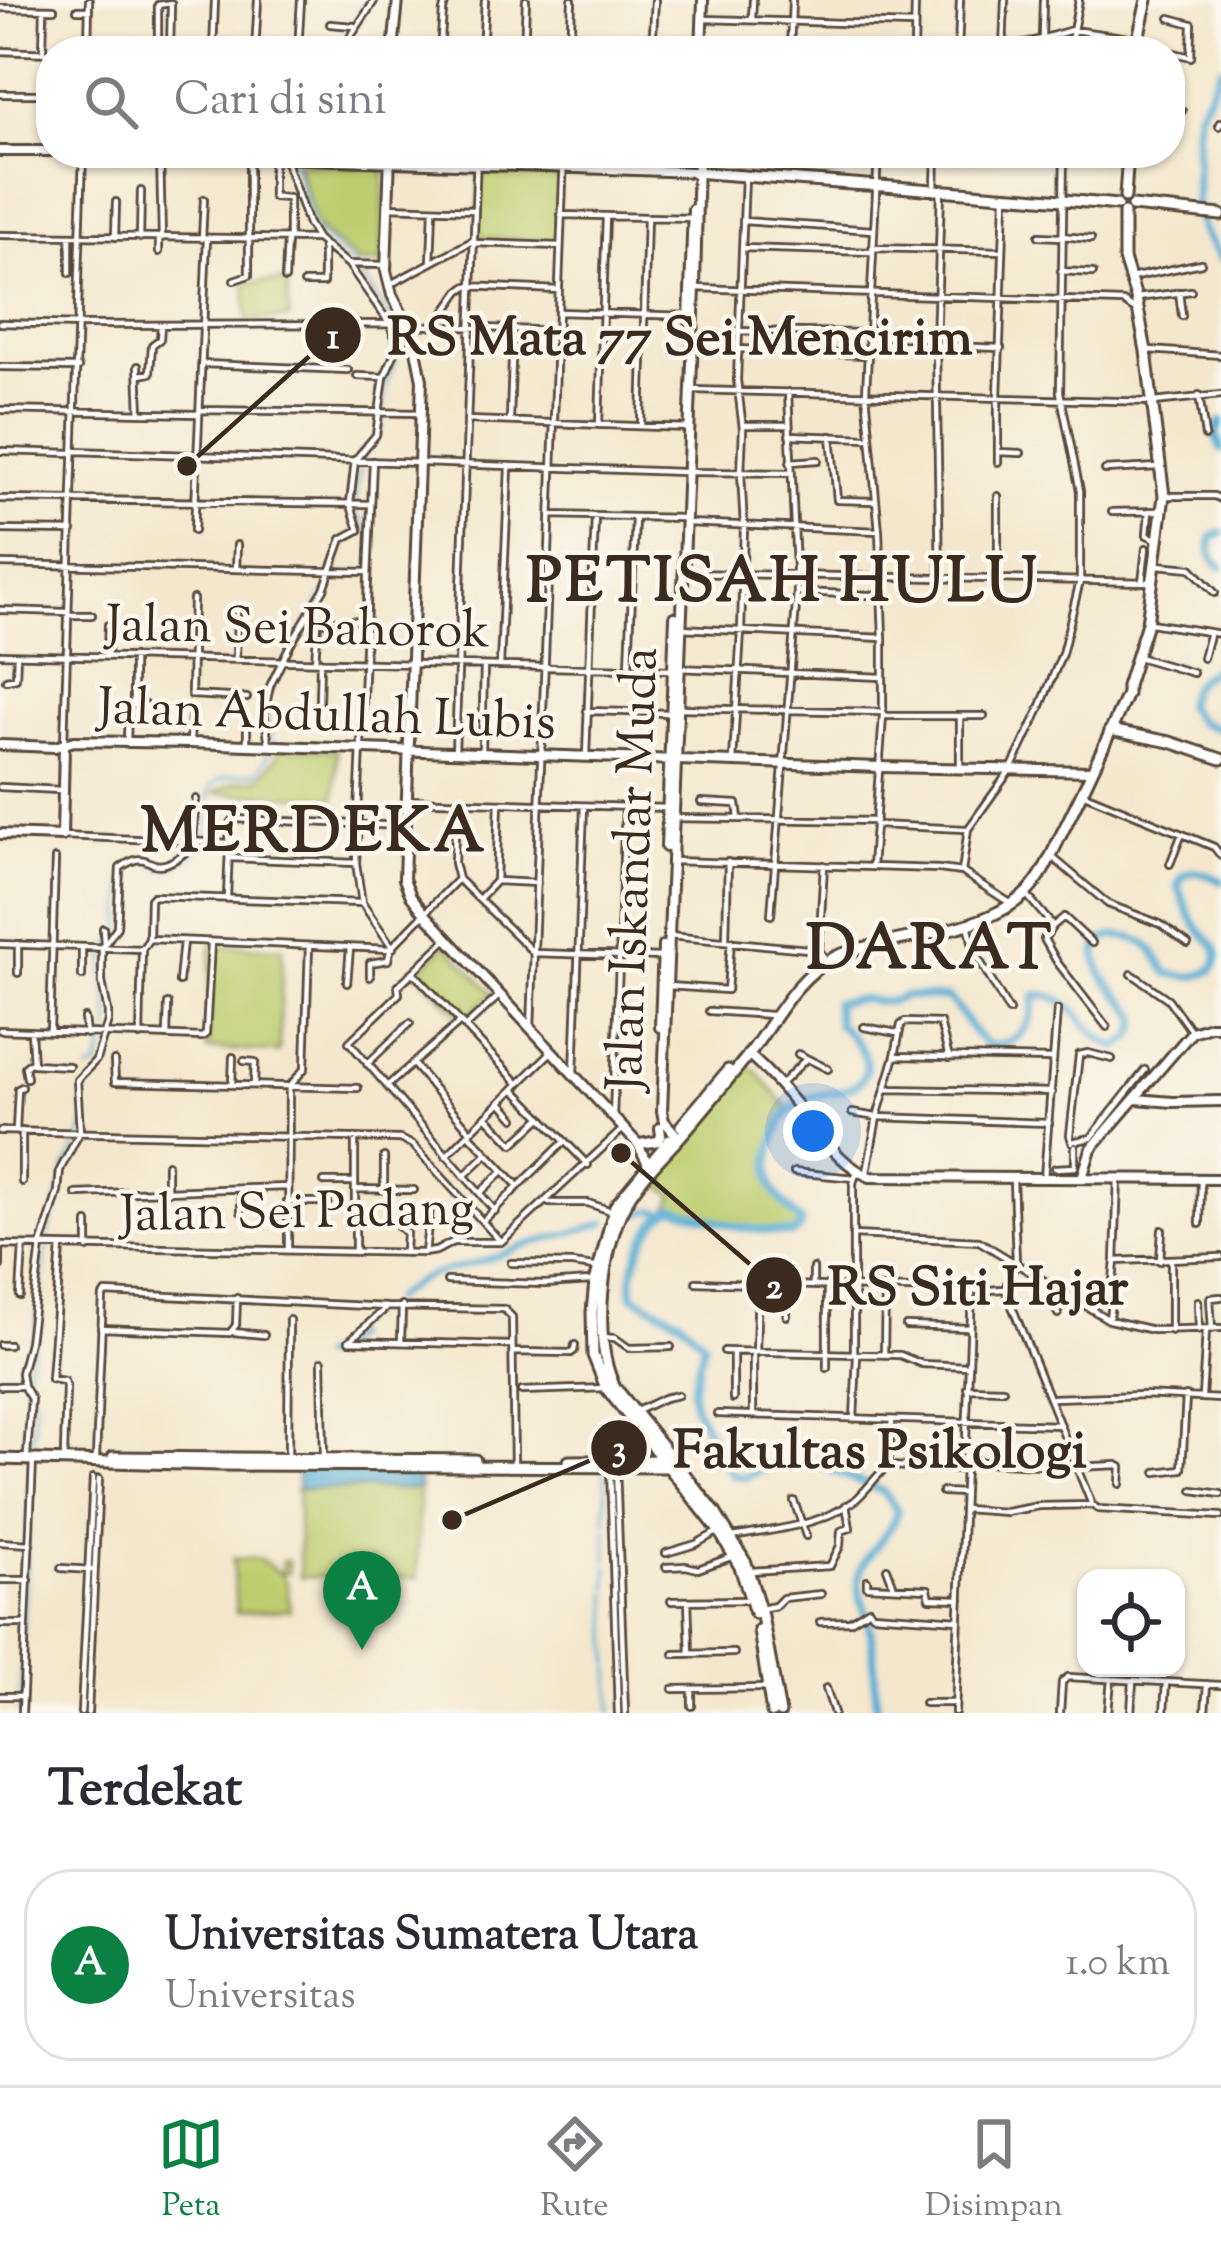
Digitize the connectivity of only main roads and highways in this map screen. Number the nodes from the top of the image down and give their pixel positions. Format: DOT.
graph roads {
  1 [pos="1147,0"];
  2 [pos="1138,36"];
  3 [pos="714,168"];
  4 [pos="1127,168"];
  5 [pos="1124,205"];
  6 [pos="1216,215"];
  7 [pos="1110,730"];
  8 [pos="1221,756"];
  9 [pos="777,1009"];
  10 [pos="673,1141"];
  11 [pos="602,1269"];
  12 [pos="651,1443"];
  13 [pos="0,1457"];
  14 [pos="31,1457"];
  15 [pos="514,1464"];
  16 [pos="648,1464"];
  17 [pos="673,1466"];
  18 [pos="96,1470"];
  19 [pos="757,1602"];
  20 [pos="776,1713"];
  1 -- 2 [label="main road"];
  3 -- 5 [label="main road"];
  4 -- 5 [label="main road"];
  5 -- 6 [label="main road"];
  5 -- 7 [label="main road"];
  7 -- 8 [label="main road"];
  7 -- 8 [label="main road"];
  7 -- 9 [label="main road"];
  9 -- 10 [label="main road"];
  9 -- 10 [label="main road"];
  10 -- 11 [label="main road"];
  10 -- 11 [label="main road"];
  11 -- 12 [label="main road"];
  11 -- 17 [label="main road"];
  12 -- 16 [label="main road"];
  12 -- 17 [label="main road"];
  13 -- 14 [label="main road"];
  14 -- 18 [label="main road"];
  14 -- 18 [label="main road"];
  15 -- 16 [label="main road"];
  15 -- 16 [label="main road"];
  15 -- 18 [label="main road"];
  16 -- 17 [label="main road"];
  16 -- 17 [label="main road"];
  17 -- 19 [label="main road"];
  17 -- 19 [label="main road"];
  19 -- 20 [label="main road"];
  19 -- 20 [label="main road"];
}
